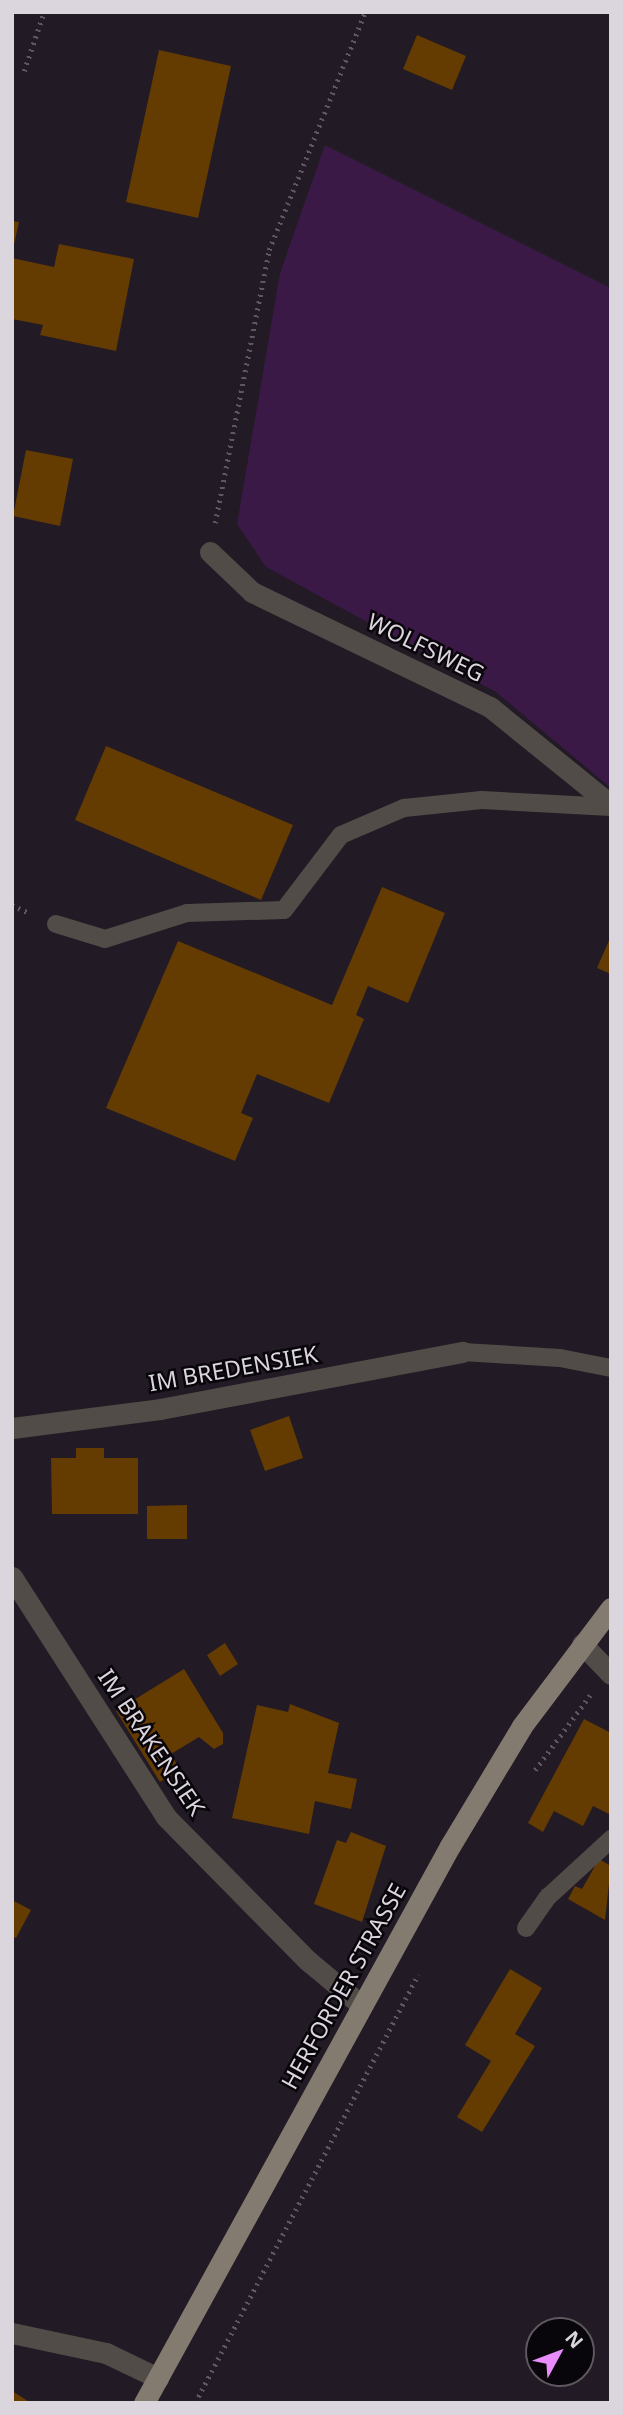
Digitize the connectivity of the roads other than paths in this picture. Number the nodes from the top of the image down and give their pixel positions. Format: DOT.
graph roads {
  1 [pos="210,552"];
  2 [pos="611,806"];
  3 [pos="56,924"];
  4 [pos="463,1352"];
  5 [pos="611,1368"];
  6 [pos="12,1428"];
  7 [pos="12,1577"];
  8 [pos="611,1608"];
  9 [pos="582,1644"];
  10 [pos="609,1673"];
  11 [pos="611,1839"];
  12 [pos="526,1928"];
  13 [pos="361,2005"];
  14 [pos="12,2333"];
  15 [pos="158,2378"];
  16 [pos="144,2403"];
  1 -- 2 [label="street, WOLFSWEG"];
  2 -- 3 [label="lane"];
  4 -- 5 [label="lane"];
  4 -- 6 [label="street, IM BREDENSIEK"];
  7 -- 13 [label="street, IM BRAKENSIEK"];
  8 -- 9 [label="main road, HERFORDER STRASSE"];
  9 -- 10 [label="street"];
  9 -- 13 [label="main road, HERFORDER STRASSE"];
  11 -- 12 [label="lane"];
  13 -- 15 [label="main road, HERFORDER STRASSE"];
  14 -- 15 [label="street"];
  15 -- 16 [label="main road, HERFORDER STRASSE"];
}
